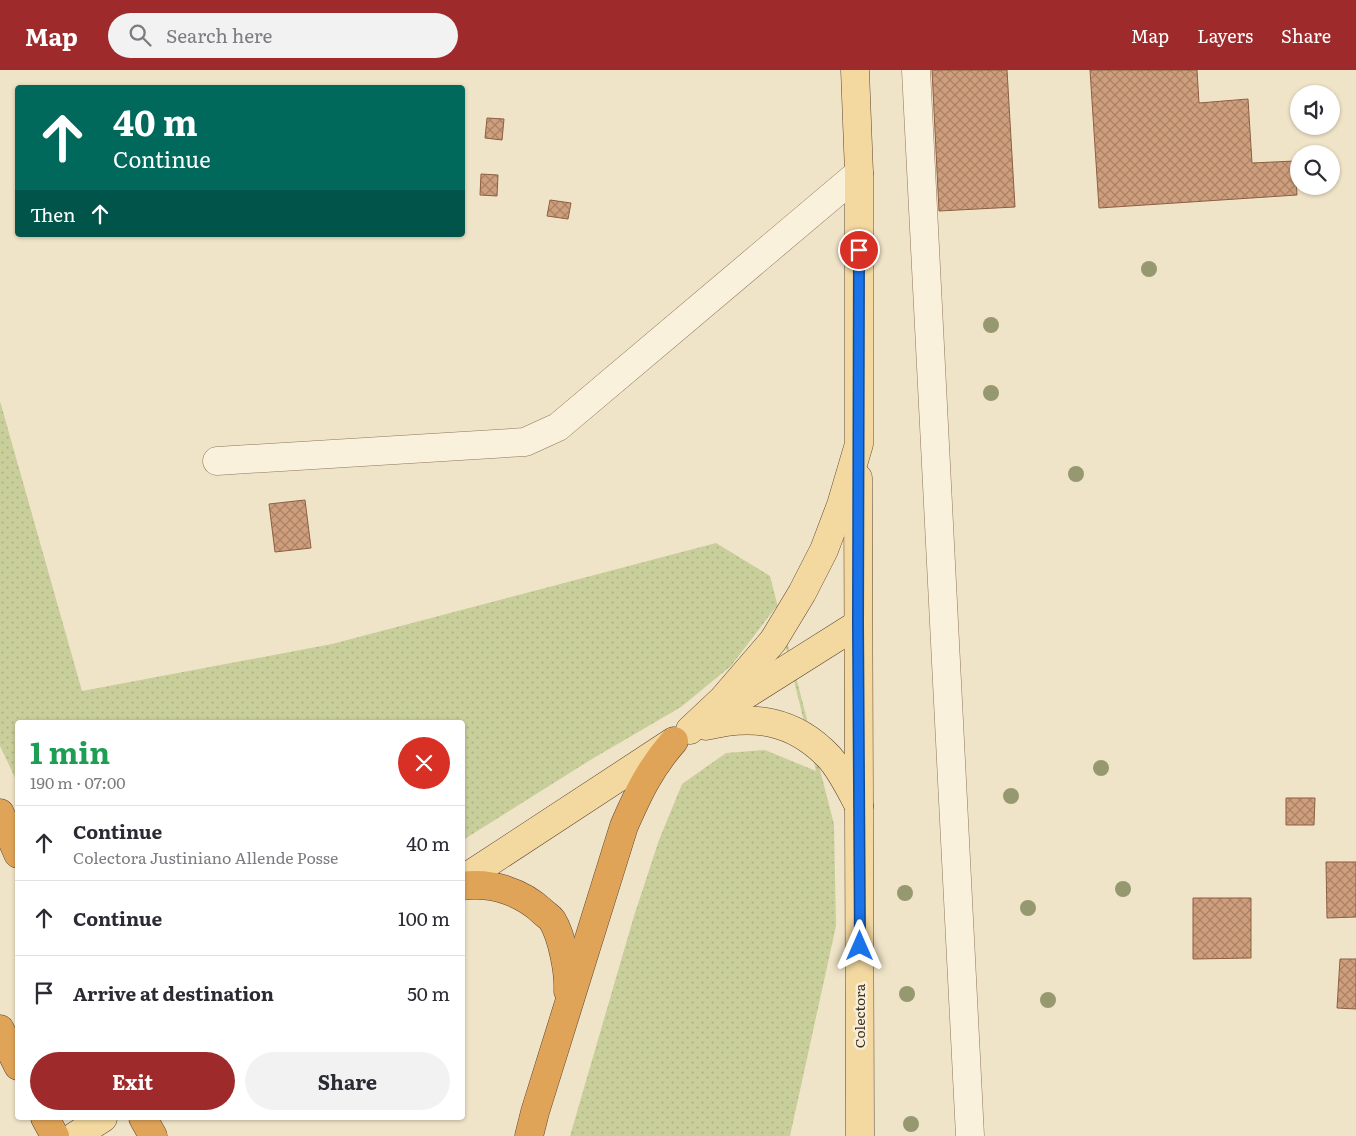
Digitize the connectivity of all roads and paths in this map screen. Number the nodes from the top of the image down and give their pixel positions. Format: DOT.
graph roads {
  1 [pos="855,70"];
  2 [pos="916,70"];
  3 [pos="859,173"];
  4 [pos="859,444"];
  5 [pos="217,461"];
  6 [pos="858,624"];
  7 [pos="682,736"];
  8 [pos="860,807"];
  9 [pos="0,813"];
  10 [pos="15,847"];
  11 [pos="465,878"];
  12 [pos="465,886"];
  13 [pos="566,1017"];
  14 [pos="0,1029"];
  15 [pos="15,1060"];
  16 [pos="46,1120"];
  17 [pos="100,1120"];
  18 [pos="144,1120"];
  19 [pos="55,1136"];
  20 [pos="75,1136"];
  21 [pos="153,1136"];
  22 [pos="529,1136"];
  23 [pos="860,1136"];
  24 [pos="970,1136"];
  1 -- 3 [label="main road, Colectora"];
  2 -- 24 [label="street"];
  3 -- 4 [label="main road, Colectora"];
  3 -- 5 [label="street"];
  4 -- 6 [label="main road, Colectora"];
  4 -- 7 [label="main road"];
  6 -- 7 [label="main road"];
  6 -- 8 [label="main road, Colectora"];
  7 -- 8 [label="main road"];
  7 -- 11 [label="main road"];
  7 -- 13 [label="highway"];
  8 -- 23 [label="main road, Colectora"];
  9 -- 10 [label="highway"];
  12 -- 13 [label="highway"];
  13 -- 22 [label="highway"];
  14 -- 15 [label="highway"];
  16 -- 19 [label="highway"];
  17 -- 20 [label="main road"];
  18 -- 21 [label="highway"];
}
